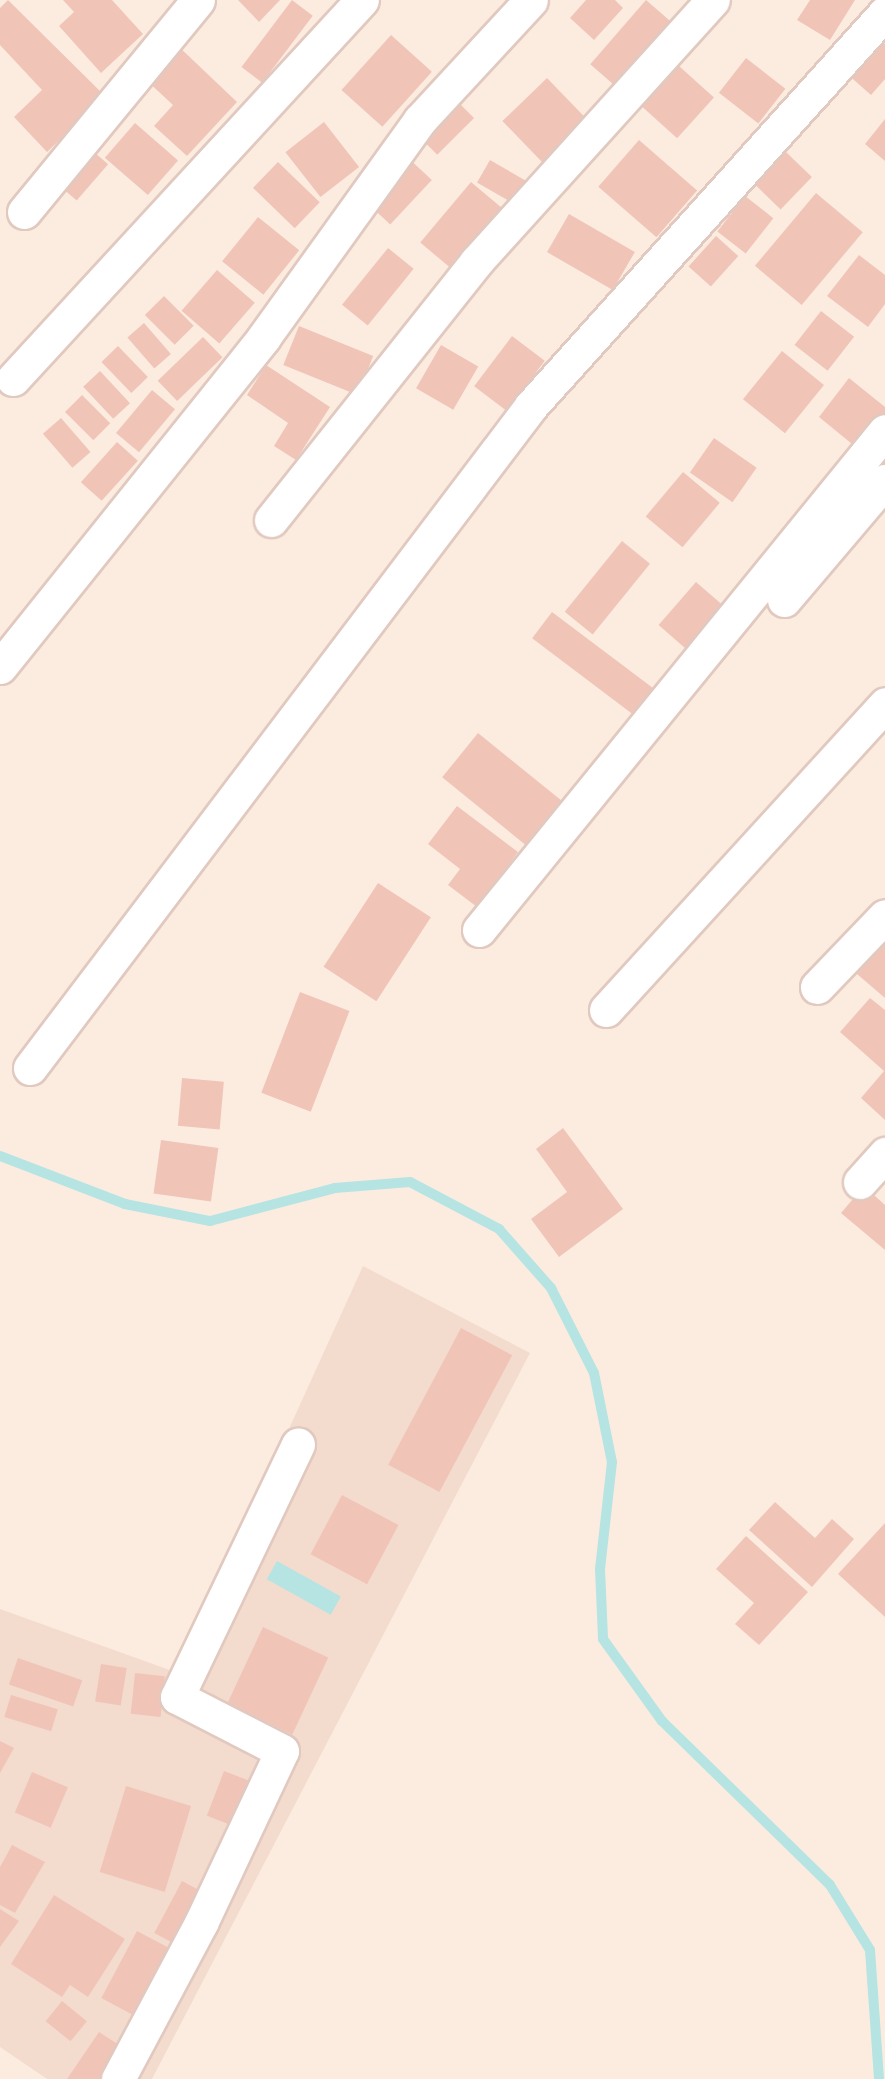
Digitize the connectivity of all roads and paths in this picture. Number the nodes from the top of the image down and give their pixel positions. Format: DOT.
graph roads {
  1 [pos="198,0"];
  2 [pos="362,0"];
  3 [pos="531,0"];
  4 [pos="713,0"];
  5 [pos="885,13"];
  6 [pos="24,212"];
  7 [pos="13,379"];
  8 [pos="885,432"];
  9 [pos="885,481"];
  10 [pos="271,520"];
  11 [pos="784,600"];
  12 [pos="0,667"];
  13 [pos="885,704"];
  14 [pos="885,916"];
  15 [pos="479,930"];
  16 [pos="817,987"];
  17 [pos="606,1010"];
  18 [pos="30,1068"];
  19 [pos="885,1154"];
  20 [pos="860,1182"];
  21 [pos="298,1445"];
  22 [pos="118,2079"];
  1 -- 6 [label="street"];
  2 -- 7 [label="street"];
  3 -- 12 [label="street"];
  4 -- 10 [label="street"];
  5 -- 18 [label="street"];
  8 -- 15 [label="street"];
  9 -- 11 [label="street"];
  13 -- 17 [label="street"];
  14 -- 16 [label="street"];
  19 -- 20 [label="street"];
  21 -- 22 [label="street"];
}
